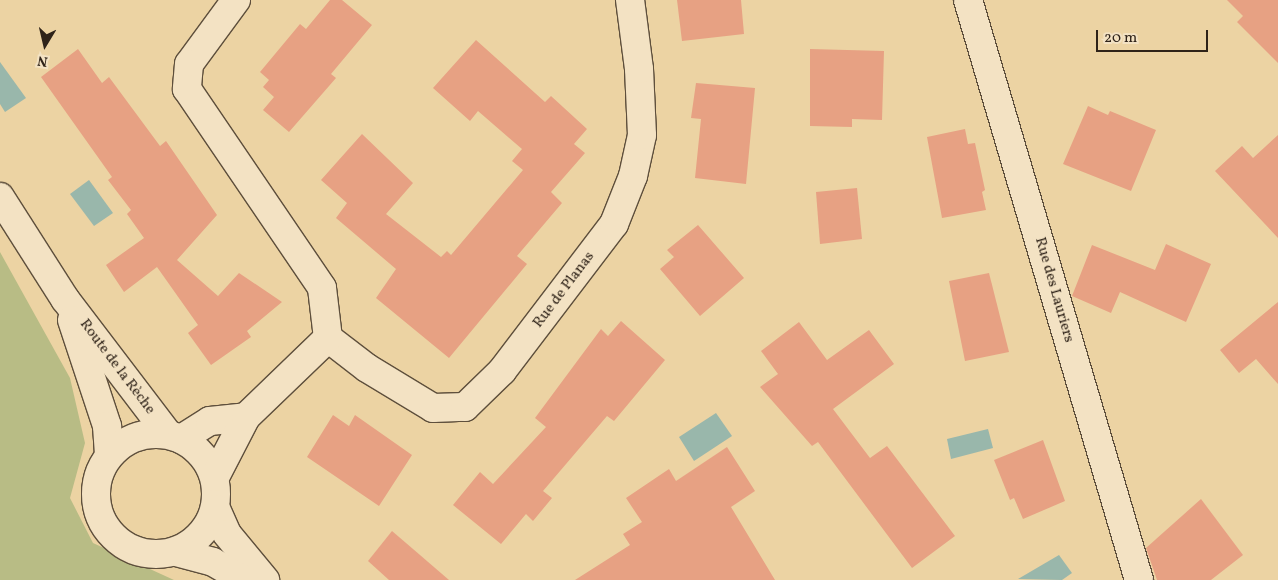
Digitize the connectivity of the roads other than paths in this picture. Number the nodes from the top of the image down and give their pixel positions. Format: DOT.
graph roads {
  1 [pos="236,0"];
  2 [pos="630,0"];
  3 [pos="968,0"];
  4 [pos="0,197"];
  5 [pos="65,300"];
  6 [pos="328,338"];
  7 [pos="246,417"];
  8 [pos="175,437"];
  9 [pos="109,455"];
  10 [pos="215,477"];
  11 [pos="216,509"];
  12 [pos="176,552"];
  13 [pos="244,580"];
  14 [pos="265,580"];
  15 [pos="1139,580"];
  1 -- 6 [label="street"];
  2 -- 6 [label="street, Rue de Planas"];
  3 -- 15 [label="street, Rue des Lauriers"];
  4 -- 5 [label="street, Route de la Rèche"];
  5 -- 8 [label="street, Route de la Rèche"];
  5 -- 9 [label="street, Route de la Rèche"];
  6 -- 7 [label="street"];
  7 -- 8 [label="street"];
  7 -- 10 [label="street"];
  8 -- 9 [label="street"];
  8 -- 10 [label="street"];
  9 -- 12 [label="street"];
  10 -- 11 [label="street"];
  11 -- 12 [label="street"];
  11 -- 14 [label="street"];
  12 -- 13 [label="street"];
}
